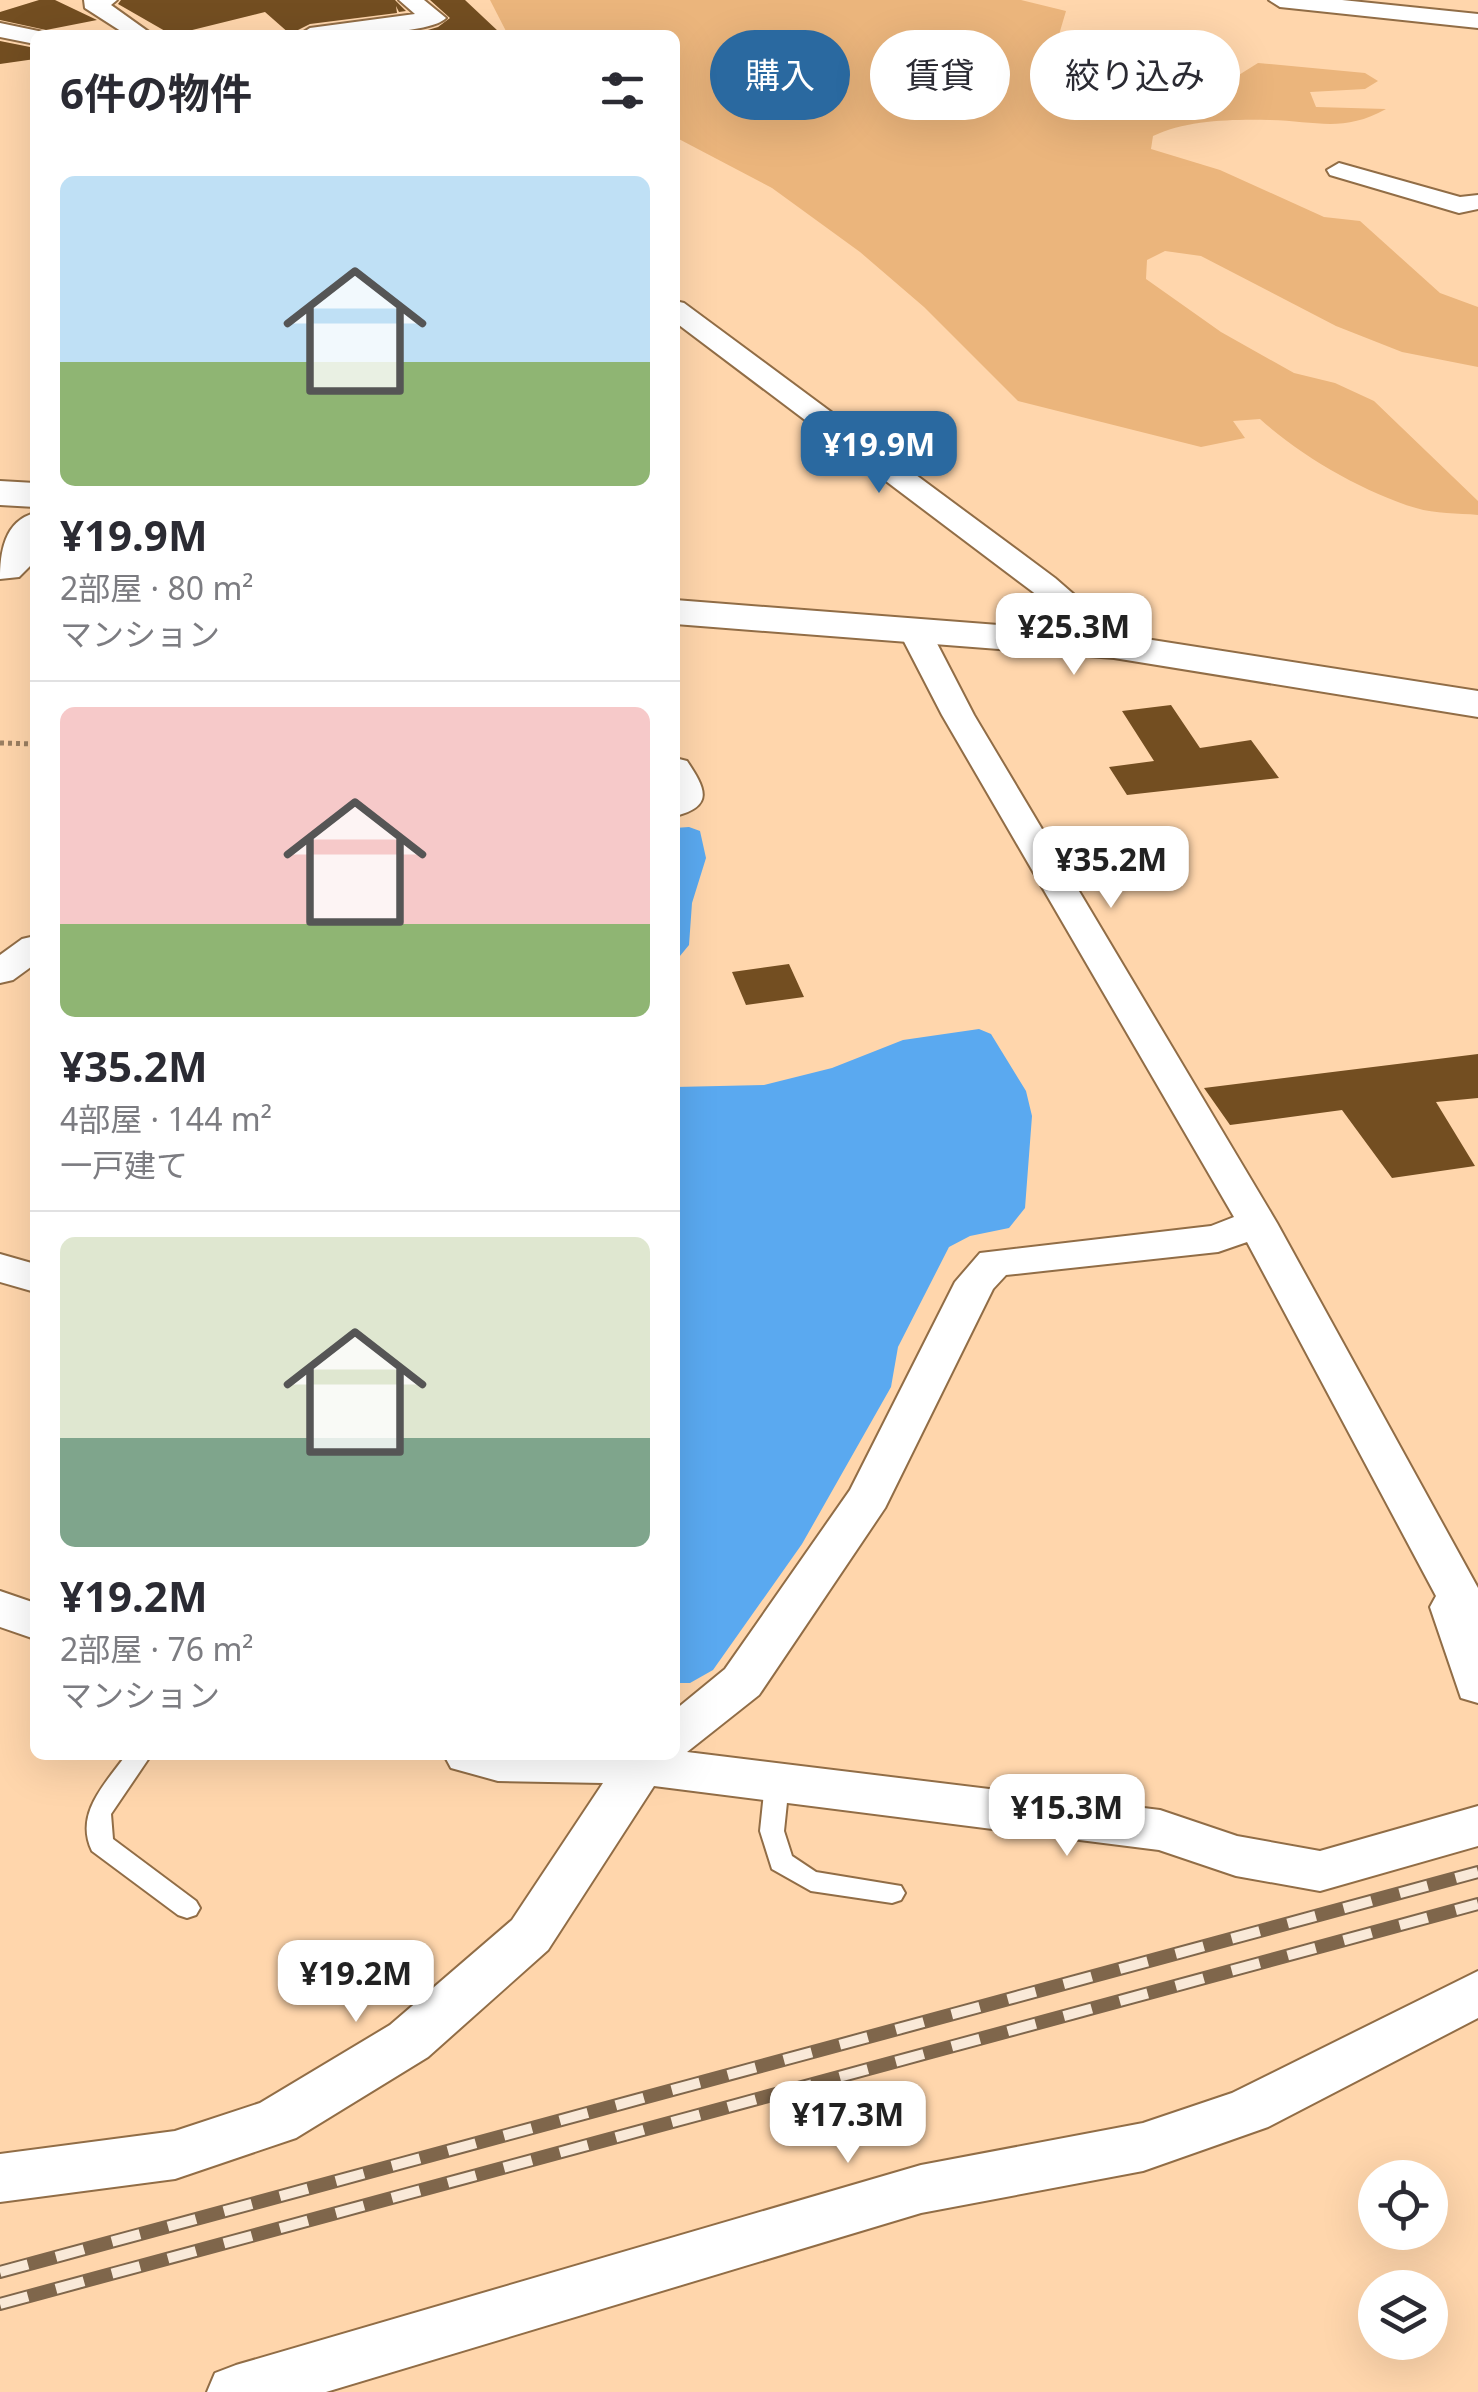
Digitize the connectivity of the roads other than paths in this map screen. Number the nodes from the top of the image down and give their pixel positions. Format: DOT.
graph roads {
  1 [pos="106,0"];
  2 [pos="410,0"];
  3 [pos="1280,0"];
  4 [pos="1478,21"];
  5 [pos="0,30"];
  6 [pos="134,30"];
  7 [pos="347,30"];
  8 [pos="30,36"];
  9 [pos="1339,170"];
  10 [pos="1478,202"];
  11 [pos="680,313"];
  12 [pos="0,494"];
  13 [pos="30,495"];
  14 [pos="30,526"];
  15 [pos="0,570"];
  16 [pos="680,612"];
  17 [pos="913,628"];
  18 [pos="1114,646"];
  19 [pos="1478,704"];
  20 [pos="680,776"];
  21 [pos="680,803"];
  22 [pos="30,951"];
  23 [pos="0,972"];
  24 [pos="1257,1223"];
  25 [pos="0,1268"];
  26 [pos="30,1277"];
  27 [pos="1438,1560"];
  28 [pos="0,1608"];
  29 [pos="30,1620"];
  30 [pos="1478,1630"];
  31 [pos="1478,1685"];
  32 [pos="680,1733"];
  33 [pos="680,1758"];
  34 [pos="135,1760"];
  35 [pos="489,1760"];
  36 [pos="530,1760"];
  37 [pos="651,1760"];
  38 [pos="777,1783"];
  39 [pos="1478,1826"];
  40 [pos="892,1892"];
  41 [pos="187,1908"];
  42 [pos="1478,1993"];
  43 [pos="0,2178"];
  44 [pos="236,2392"];
  1 -- 6 [label="street"];
  2 -- 7 [label="street"];
  3 -- 4 [label="street"];
  5 -- 8 [label="street"];
  9 -- 10 [label="street"];
  11 -- 18 [label="street"];
  12 -- 13 [label="street"];
  14 -- 15 [label="street"];
  16 -- 17 [label="street"];
  17 -- 18 [label="street"];
  17 -- 24 [label="street"];
  18 -- 19 [label="street"];
  20 -- 21 [label="street"];
  22 -- 23 [label="street"];
  24 -- 27 [label="street"];
  24 -- 32 [label="street"];
  25 -- 26 [label="street"];
  27 -- 30 [label="street"];
  27 -- 31 [label="street"];
  28 -- 29 [label="street"];
  33 -- 38 [label="street"];
  34 -- 41 [label="lane"];
  35 -- 36 [label="street"];
  37 -- 43 [label="street"];
  38 -- 39 [label="street"];
  38 -- 40 [label="lane"];
  42 -- 44 [label="street"];
}
